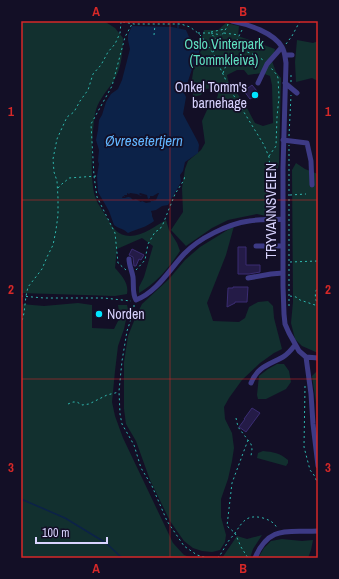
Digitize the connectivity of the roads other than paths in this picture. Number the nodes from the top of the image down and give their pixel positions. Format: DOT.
graph roads {
  1 [pos="232,21"];
  2 [pos="282,48"];
  3 [pos="285,55"];
  4 [pos="292,55"];
  5 [pos="258,83"];
  6 [pos="284,83"];
  7 [pos="296,92"];
  8 [pos="283,140"];
  9 [pos="312,185"];
  10 [pos="283,219"];
  11 [pos="256,246"];
  12 [pos="283,246"];
  13 [pos="129,258"];
  14 [pos="283,273"];
  15 [pos="248,278"];
  16 [pos="295,345"];
  17 [pos="306,356"];
  18 [pos="318,358"];
  19 [pos="251,383"];
  20 [pos="318,466"];
  21 [pos="318,531"];
  22 [pos="255,558"];
  1 -- 2 [label="street"];
  2 -- 3 [label="street, TRYVANNSVEIEN"];
  2 -- 5 [label="street"];
  3 -- 4 [label="street"];
  3 -- 6 [label="street, TRYVANNSVEIEN"];
  6 -- 7 [label="street"];
  6 -- 8 [label="street, TRYVANNSVEIEN"];
  8 -- 9 [label="street"];
  8 -- 10 [label="street, TRYVANNSVEIEN"];
  10 -- 12 [label="street, TRYVANNSVEIEN"];
  10 -- 13 [label="street"];
  11 -- 12 [label="street"];
  12 -- 14 [label="street, TRYVANNSVEIEN"];
  14 -- 15 [label="street"];
  14 -- 16 [label="street, TRYVANNSVEIEN"];
  16 -- 17 [label="street, TRYVANNSVEIEN"];
  16 -- 19 [label="street"];
  17 -- 18 [label="street"];
  17 -- 20 [label="street"];
  21 -- 22 [label="street"];
}
